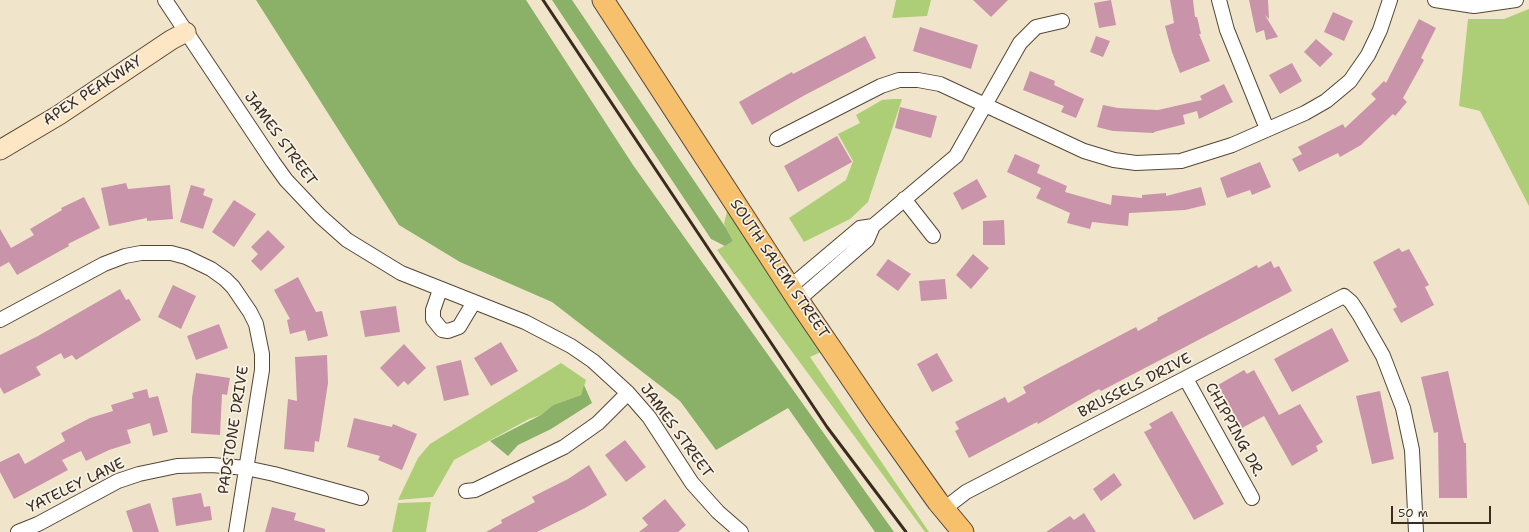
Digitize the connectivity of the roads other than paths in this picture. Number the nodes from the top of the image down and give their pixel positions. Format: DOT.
graph roads {
  1 [pos="165,0"];
  2 [pos="603,0"];
  3 [pos="1220,0"];
  4 [pos="1390,0"];
  5 [pos="1435,0"];
  6 [pos="1516,0"];
  7 [pos="1062,21"];
  8 [pos="186,32"];
  9 [pos="986,106"];
  10 [pos="1267,129"];
  11 [pos="777,139"];
  12 [pos="0,150"];
  13 [pos="904,200"];
  14 [pos="933,236"];
  15 [pos="440,290"];
  16 [pos="794,293"];
  17 [pos="474,302"];
  18 [pos="0,320"];
  19 [pos="1186,379"];
  20 [pos="628,393"];
  21 [pos="246,468"];
  22 [pos="466,491"];
  23 [pos="361,498"];
  24 [pos="1252,498"];
  25 [pos="944,509"];
  26 [pos="18,532"];
  27 [pos="236,532"];
  28 [pos="742,532"];
  29 [pos="963,532"];
  30 [pos="1416,532"];
  1 -- 8 [label="street, JAMES STREET"];
  2 -- 16 [label="main road, SOUTH SALEM STREET"];
  3 -- 10 [label="street"];
  4 -- 10 [label="street"];
  5 -- 6 [label="street"];
  7 -- 9 [label="street"];
  8 -- 12 [label="main road, APEX PEAKWAY"];
  8 -- 15 [label="street, JAMES STREET"];
  9 -- 10 [label="street"];
  9 -- 11 [label="street"];
  9 -- 13 [label="street"];
  13 -- 14 [label="street"];
  13 -- 16 [label="street"];
  15 -- 17 [label="street, JAMES STREET"];
  15 -- 17 [label="street"];
  16 -- 25 [label="main road, SOUTH SALEM STREET"];
  17 -- 20 [label="street, JAMES STREET"];
  18 -- 21 [label="street, PADSTONE DRIVE"];
  19 -- 24 [label="street, CHIPPING DR."];
  19 -- 25 [label="street, BRUSSELS DRIVE"];
  19 -- 30 [label="street, BRUSSELS DRIVE"];
  20 -- 22 [label="street"];
  20 -- 28 [label="street, JAMES STREET"];
  21 -- 23 [label="street, YATELEY LANE"];
  21 -- 26 [label="street, YATELEY LANE"];
  21 -- 27 [label="street, PADSTONE DRIVE"];
  25 -- 29 [label="main road, SOUTH SALEM STREET"];
}
